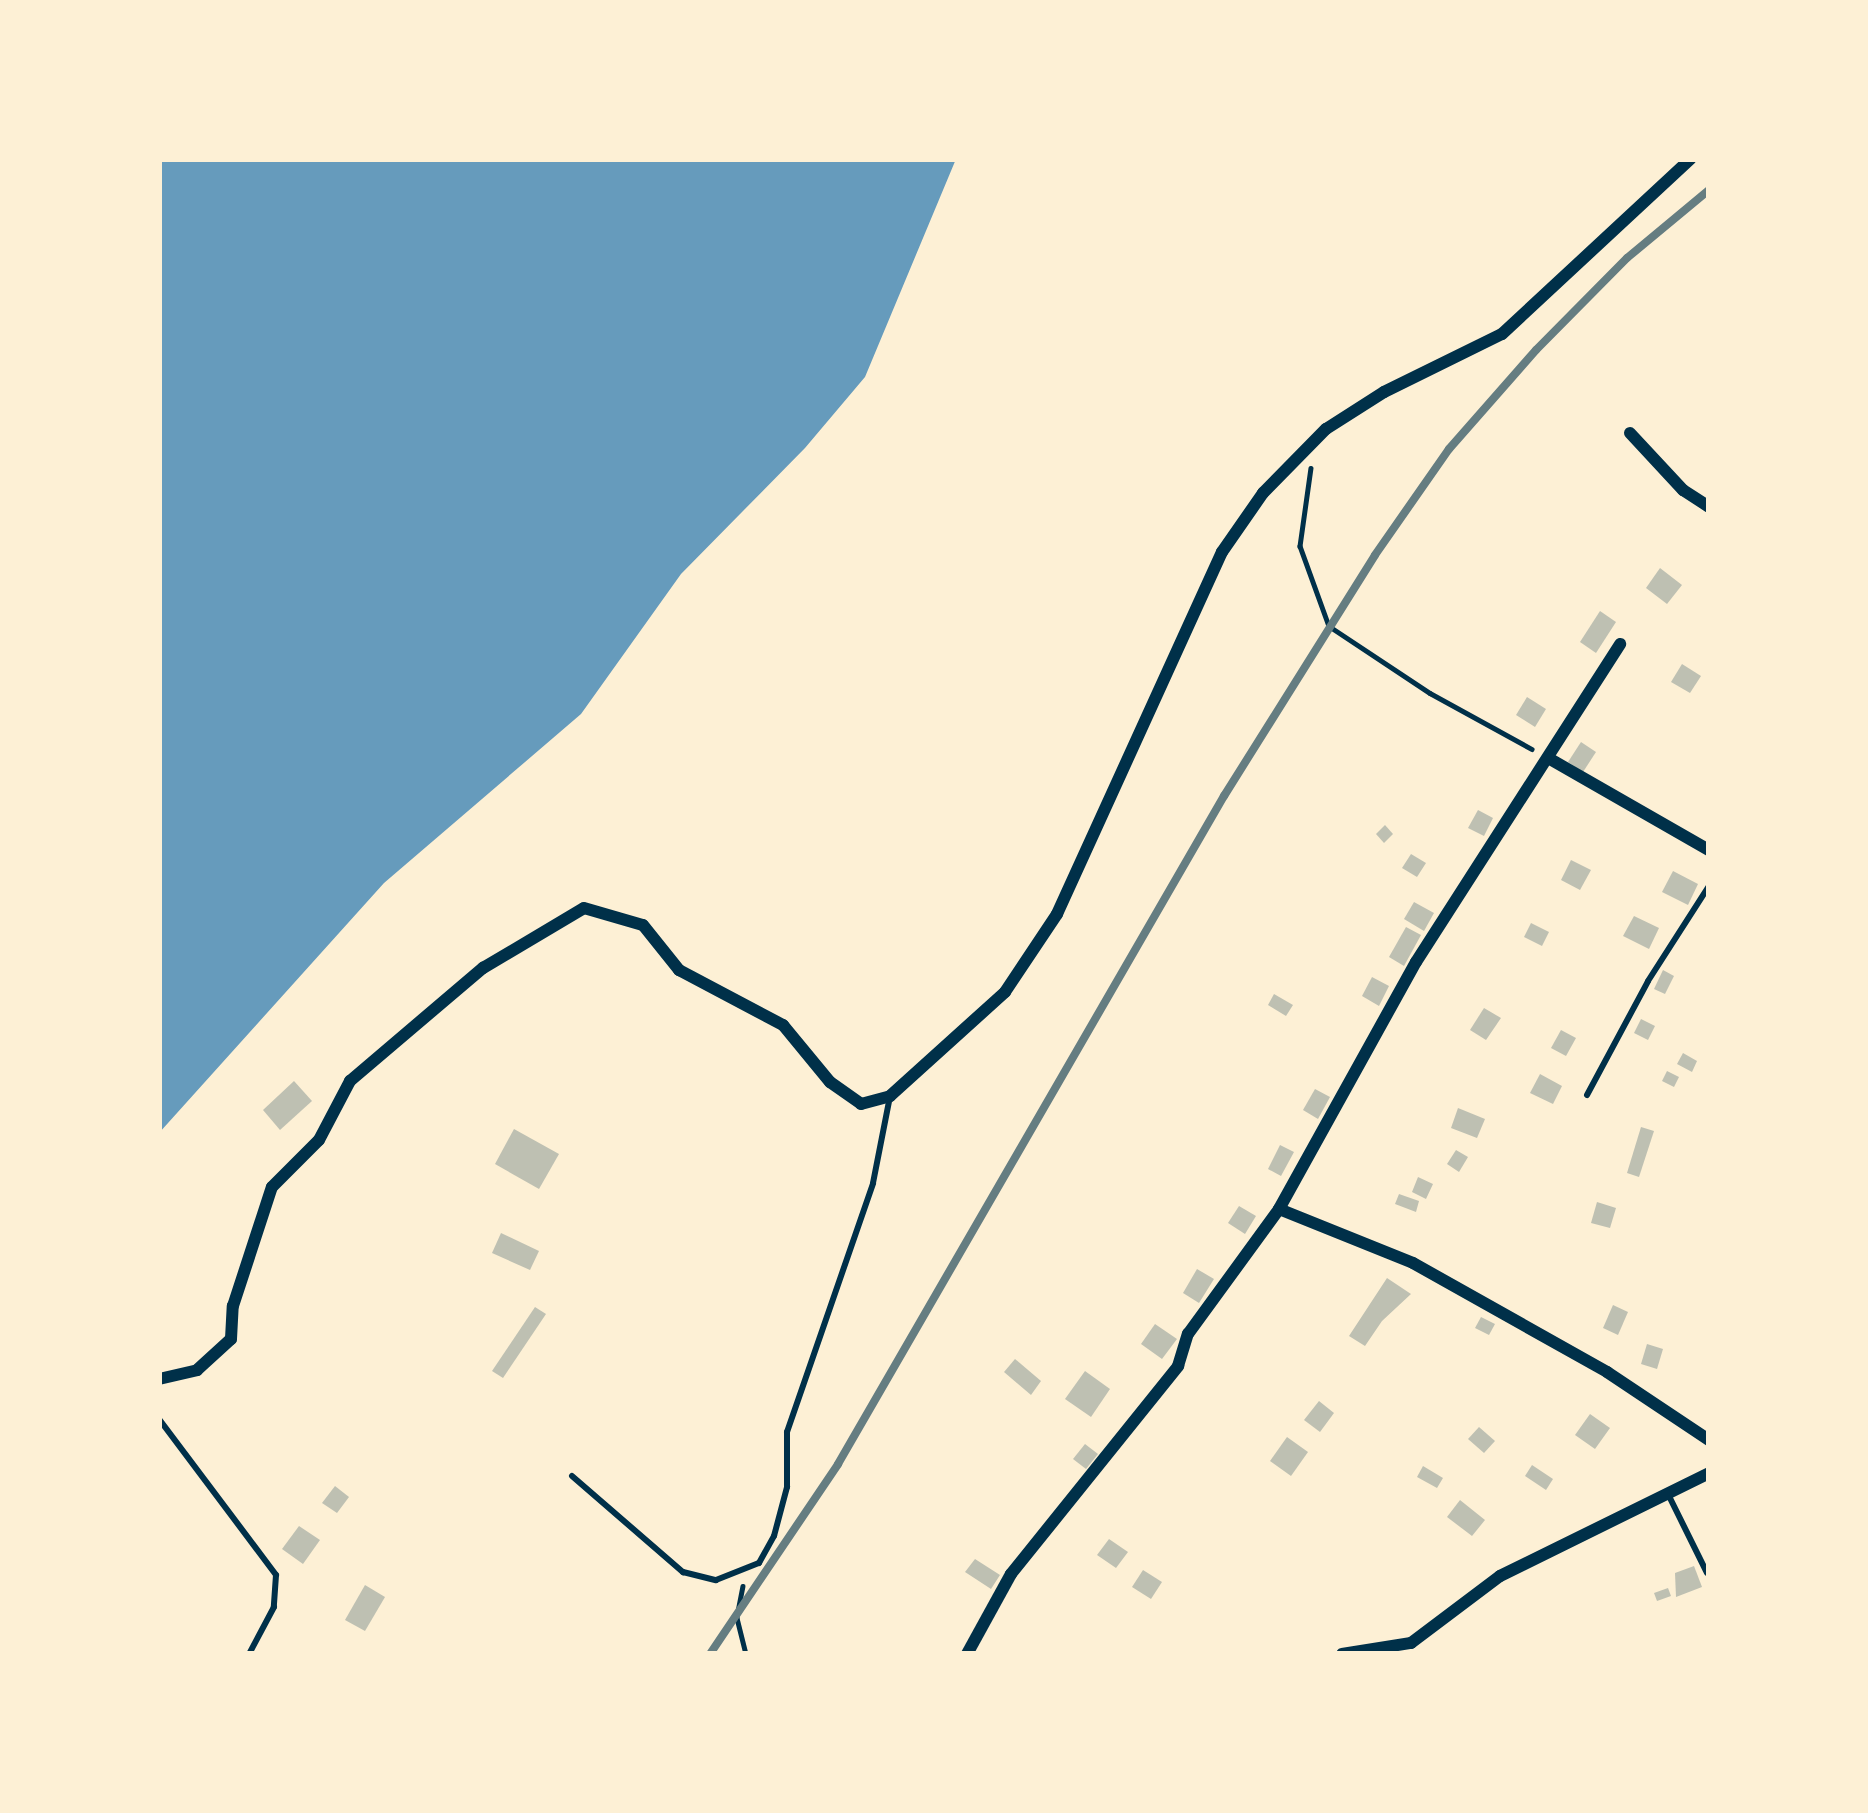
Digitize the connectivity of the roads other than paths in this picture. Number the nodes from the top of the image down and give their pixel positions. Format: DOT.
graph roads {
  1 [pos="1690,159"];
  2 [pos="1630,433"];
  3 [pos="1709,507"];
  4 [pos="1620,644"];
  5 [pos="1550,759"];
  6 [pos="1709,850"];
  7 [pos="1709,886"];
  8 [pos="1588,1095"];
  9 [pos="890,1096"];
  10 [pos="1279,1209"];
  11 [pos="159,1379"];
  12 [pos="159,1420"];
  13 [pos="1709,1440"];
  14 [pos="1709,1473"];
  15 [pos="572,1476"];
  16 [pos="1668,1494"];
  17 [pos="1708,1573"];
  18 [pos="1411,1648"];
  19 [pos="249,1654"];
  20 [pos="968,1654"];
  21 [pos="1342,1654"];
  1 -- 9 [label="street"];
  2 -- 3 [label="street"];
  4 -- 5 [label="street"];
  5 -- 6 [label="street"];
  5 -- 10 [label="street"];
  7 -- 8 [label="lane"];
  9 -- 11 [label="street"];
  9 -- 15 [label="lane"];
  10 -- 13 [label="street"];
  10 -- 20 [label="street"];
  12 -- 19 [label="lane"];
  14 -- 16 [label="street"];
  16 -- 17 [label="lane"];
  16 -- 18 [label="street"];
  18 -- 21 [label="street"];
}
